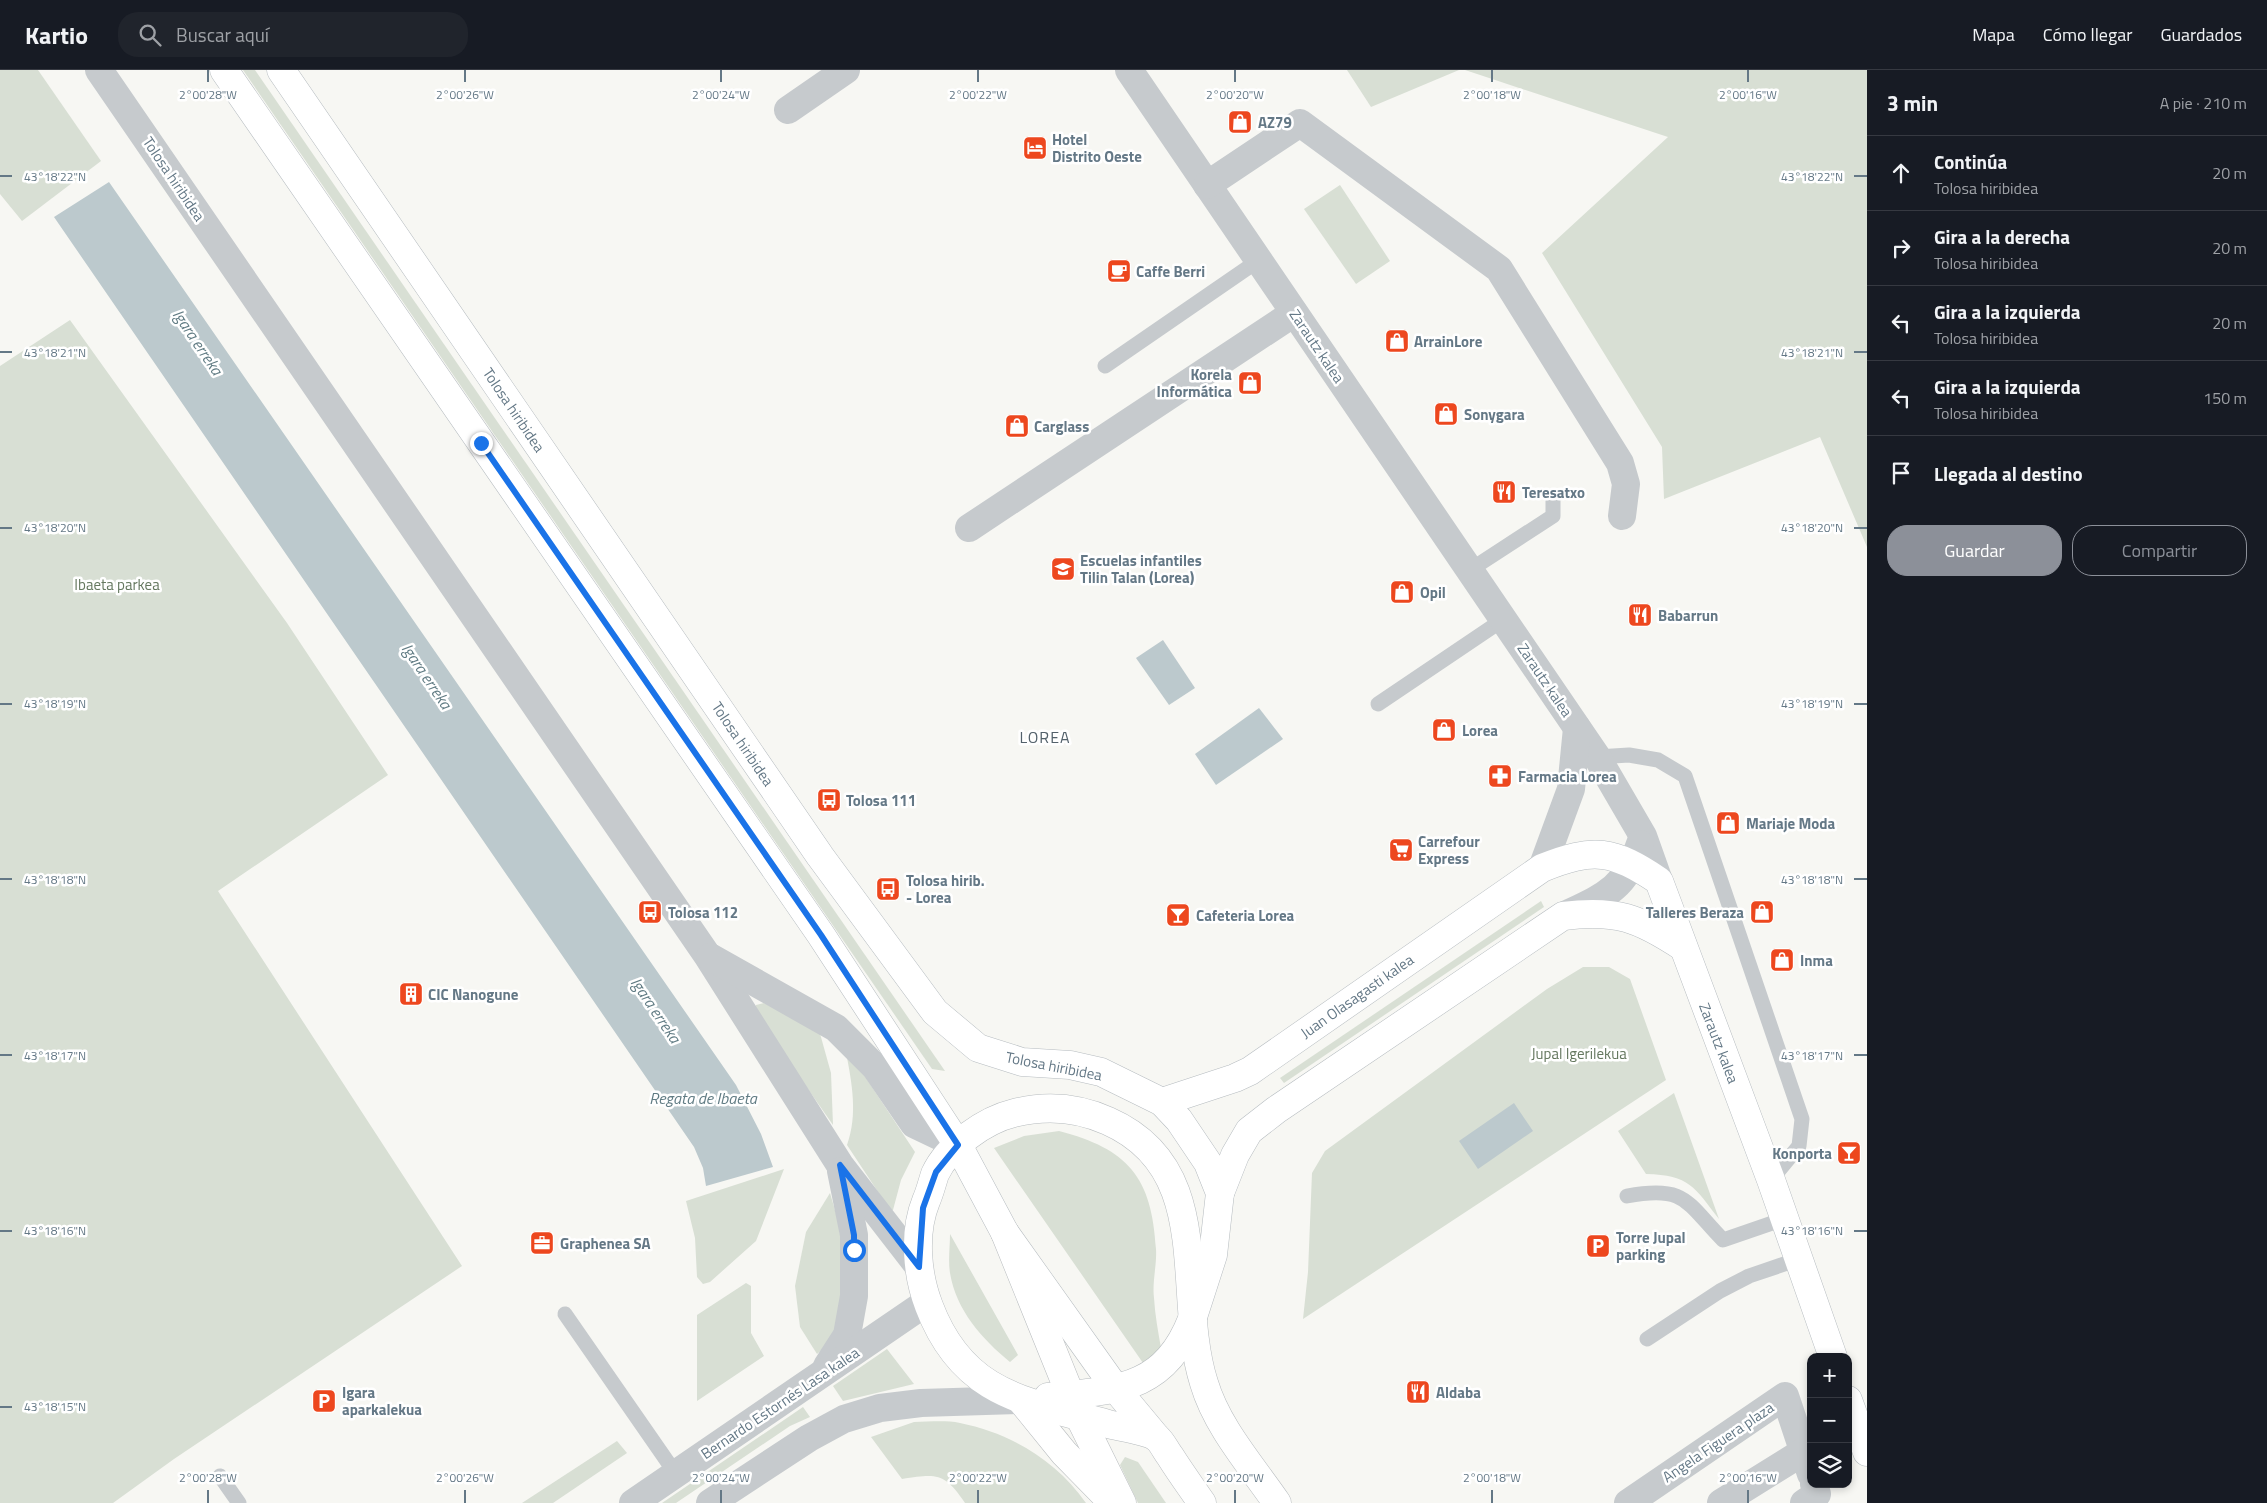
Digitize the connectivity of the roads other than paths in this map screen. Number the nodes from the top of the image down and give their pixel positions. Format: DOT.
graph roads {
  1 [pos="100,70"];
  2 [pos="224,70"];
  3 [pos="281,70"];
  4 [pos="846,70"];
  5 [pos="1129,70"];
  6 [pos="788,110"];
  7 [pos="1207,185"];
  8 [pos="1259,260"];
  9 [pos="1294,313"];
  10 [pos="1105,366"];
  11 [pos="1552,501"];
  12 [pos="1622,516"];
  13 [pos="969,528"];
  14 [pos="1470,570"];
  15 [pos="1504,619"];
  16 [pos="1378,704"];
  17 [pos="1578,728"];
  18 [pos="1597,757"];
  19 [pos="1643,836"];
  20 [pos="1634,864"];
  21 [pos="1542,868"];
  22 [pos="1659,881"];
  23 [pos="1563,916"];
  24 [pos="1683,946"];
  25 [pos="707,955"];
  26 [pos="1162,1102"];
  27 [pos="958,1145"];
  28 [pos="840,1165"];
  29 [pos="1771,1180"];
  30 [pos="1220,1193"];
  31 [pos="1627,1196"];
  32 [pos="1784,1219"];
  33 [pos="1006,1233"];
  34 [pos="1799,1259"];
  35 [pos="919,1267"];
  36 [pos="927,1302"];
  37 [pos="565,1314"];
  38 [pos="1193,1317"];
  39 [pos="1647,1339"];
  40 [pos="1832,1353"];
  41 [pos="822,1374"];
  42 [pos="1116,1389"];
  43 [pos="1021,1400"];
  44 [pos="1075,1405"];
  45 [pos="1852,1416"];
  46 [pos="1156,1437"];
  47 [pos="1858,1439"];
  48 [pos="1807,1454"];
  49 [pos="1807,1458"];
  50 [pos="676,1474"];
  51 [pos="220,1476"];
  52 [pos="1815,1488"];
  53 [pos="240,1503"];
  54 [pos="633,1503"];
  55 [pos="710,1503"];
  56 [pos="1113,1503"];
  57 [pos="1122,1503"];
  58 [pos="1202,1503"];
  59 [pos="1277,1503"];
  60 [pos="1628,1503"];
  61 [pos="1721,1503"];
  62 [pos="1804,1503"];
  1 -- 25 [label="street, Tolosa hiribidea"];
  2 -- 27 [label="main road"];
  3 -- 26 [label="main road, Tolosa hiribidea"];
  4 -- 6 [label="street"];
  5 -- 7 [label="street, Zarautz kalea"];
  7 -- 8 [label="street, Zarautz kalea"];
  7 -- 12 [label="street"];
  8 -- 9 [label="street, Zarautz kalea"];
  8 -- 10 [label="lane"];
  9 -- 13 [label="street"];
  9 -- 14 [label="street, Zarautz kalea"];
  11 -- 14 [label="lane"];
  14 -- 15 [label="street, Zarautz kalea"];
  15 -- 16 [label="lane"];
  15 -- 17 [label="street, Zarautz kalea"];
  17 -- 18 [label="street, Zarautz kalea"];
  17 -- 21 [label="street"];
  18 -- 19 [label="street, Zarautz kalea"];
  18 -- 29 [label="lane"];
  19 -- 20 [label="street"];
  19 -- 22 [label="street, Zarautz kalea"];
  20 -- 21 [label="main road, Juan Olasagasti kalea"];
  20 -- 22 [label="main road, Juan Olasagasti kalea"];
  20 -- 23 [label="street"];
  21 -- 26 [label="main road, Juan Olasagasti kalea"];
  22 -- 24 [label="main road, Zarautz kalea"];
  23 -- 24 [label="main road"];
  23 -- 30 [label="main road"];
  24 -- 29 [label="main road, Zarautz kalea"];
  25 -- 27 [label="street, Tolosa hiribidea"];
  25 -- 28 [label="street, Tolosa hiribidea"];
  26 -- 30 [label="main road, Tolosa hiribidea"];
  27 -- 33 [label="main road"];
  27 -- 35 [label="main road, Tolosa hiribidea"];
  27 -- 38 [label="main road, Tolosa hiribidea"];
  28 -- 35 [label="street, Tolosa hiribidea"];
  28 -- 41 [label="street, Tolosa hiribidea"];
  29 -- 32 [label="main road, Zarautz kalea"];
  30 -- 38 [label="main road, Tolosa hiribidea"];
  31 -- 32 [label="lane"];
  32 -- 34 [label="main road, Zarautz kalea"];
  33 -- 42 [label="main road"];
  33 -- 44 [label="main road"];
  34 -- 39 [label="lane"];
  34 -- 40 [label="main road, Zarautz kalea"];
  35 -- 36 [label="main road, Tolosa hiribidea"];
  36 -- 41 [label="street, Bernardo Estornés Lasa kalea"];
  36 -- 43 [label="main road, Tolosa hiribidea"];
  37 -- 50 [label="lane"];
  38 -- 42 [label="main road"];
  38 -- 59 [label="main road, Tolosa hiribidea"];
  41 -- 50 [label="street, Bernardo Estornés Lasa kalea"];
  42 -- 44 [label="main road"];
  42 -- 46 [label="main road"];
  43 -- 44 [label="main road"];
  43 -- 55 [label="street"];
  43 -- 56 [label="main road"];
  44 -- 46 [label="main road"];
  44 -- 57 [label="main road"];
  45 -- 47 [label="main road"];
  46 -- 58 [label="main road"];
  48 -- 60 [label="street, Angela Figuera plaza"];
  49 -- 61 [label="street, Angela Figuera plaza"];
  50 -- 54 [label="street, Bernardo Estornés Lasa kalea"];
  51 -- 53 [label="lane"];
  52 -- 62 [label="street"];
}
